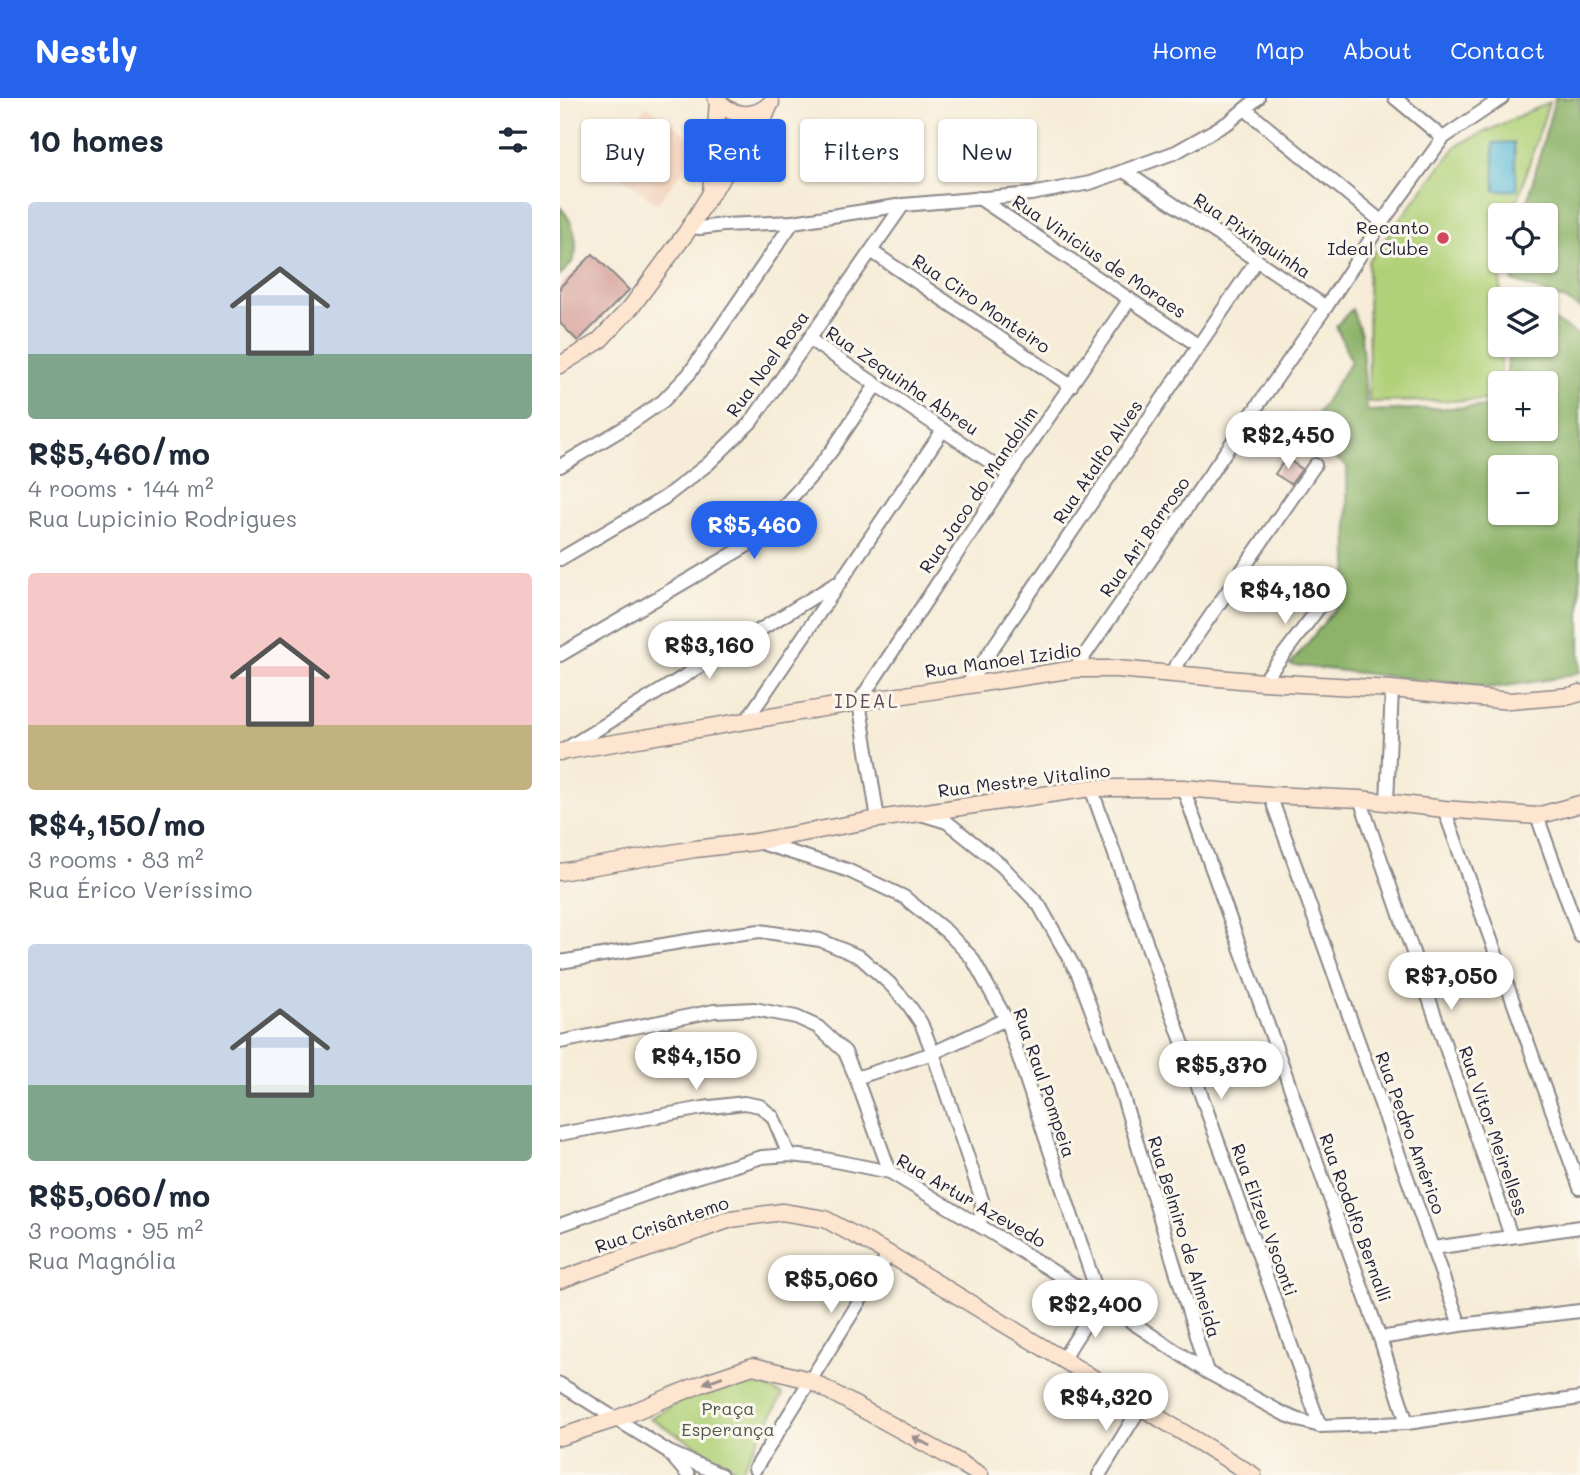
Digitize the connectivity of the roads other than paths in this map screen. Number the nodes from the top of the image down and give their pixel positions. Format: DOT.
graph roads {
  1 [pos="1258,98"];
  2 [pos="1395,98"];
  3 [pos="1502,98"];
  4 [pos="717,99"];
  5 [pos="772,102"];
  6 [pos="1245,109"];
  7 [pos="716,119"];
  8 [pos="764,119"];
  9 [pos="1443,138"];
  10 [pos="1124,171"];
  11 [pos="711,182"];
  12 [pos="718,182"];
  13 [pos="710,192"];
  14 [pos="979,198"];
  15 [pos="903,205"];
  16 [pos="793,222"];
  17 [pos="1382,222"];
  18 [pos="689,227"];
  19 [pos="871,251"];
  20 [pos="1257,260"];
  21 [pos="1130,299"];
  22 [pos="1326,307"];
  23 [pos="809,339"];
  24 [pos="1199,346"];
  25 [pos="560,365"];
  26 [pos="876,385"];
  27 [pos="1071,386"];
  28 [pos="943,430"];
  29 [pos="1315,465"];
  30 [pos="560,467"];
  31 [pos="1009,475"];
  32 [pos="560,559"];
  33 [pos="840,581"];
  34 [pos="1332,589"];
  35 [pos="560,655"];
  36 [pos="1075,669"];
  37 [pos="1171,673"];
  38 [pos="1264,682"];
  39 [pos="968,684"];
  40 [pos="1392,689"];
  41 [pos="1580,692"];
  42 [pos="859,702"];
  43 [pos="746,721"];
  44 [pos="561,752"];
  45 [pos="1091,788"];
  46 [pos="1183,788"];
  47 [pos="1270,795"];
  48 [pos="1360,799"];
  49 [pos="1387,802"];
  50 [pos="1580,804"];
  51 [pos="1444,809"];
  52 [pos="921,814"];
  53 [pos="1537,816"];
  54 [pos="878,819"];
  55 [pos="755,842"];
  56 [pos="560,872"];
  57 [pos="1580,936"];
  58 [pos="560,962"];
  59 [pos="1006,1019"];
  60 [pos="560,1042"];
  61 [pos="933,1053"];
  62 [pos="856,1078"];
  63 [pos="560,1134"];
  64 [pos="1580,1146"];
  65 [pos="1566,1148"];
  66 [pos="789,1155"];
  67 [pos="890,1172"];
  68 [pos="1580,1188"];
  69 [pos="560,1225"];
  70 [pos="980,1226"];
  71 [pos="1580,1227"];
  72 [pos="1511,1236"];
  73 [pos="1433,1248"];
  74 [pos="889,1254"];
  75 [pos="560,1280"];
  76 [pos="1098,1305"];
  77 [pos="1580,1311"];
  78 [pos="1460,1325"];
  79 [pos="1380,1338"];
  80 [pos="1064,1357"];
  81 [pos="1207,1372"];
  82 [pos="810,1380"];
  83 [pos="560,1384"];
  84 [pos="1580,1398"];
  85 [pos="1140,1408"];
  86 [pos="616,1419"];
  87 [pos="1407,1423"];
  88 [pos="1320,1426"];
  89 [pos="560,1437"];
  90 [pos="669,1452"];
  91 [pos="755,1469"];
  92 [pos="688,1475"];
  93 [pos="721,1475"];
  94 [pos="980,1475"];
  95 [pos="1099,1475"];
  96 [pos="1253,1475"];
  1 -- 6 [label="street"];
  2 -- 9 [label="street"];
  3 -- 9 [label="street, Rua Ari Barroso"];
  4 -- 5 [label="street"];
  4 -- 7 [label="street"];
  5 -- 8 [label="street"];
  6 -- 10 [label="street"];
  6 -- 17 [label="street"];
  9 -- 17 [label="street, Rua Ari Barroso"];
  10 -- 14 [label="street"];
  10 -- 20 [label="street, Rua Pixinguinha"];
  11 -- 13 [label="street"];
  12 -- 13 [label="street"];
  13 -- 18 [label="street"];
  14 -- 15 [label="street"];
  14 -- 21 [label="street, Rua Vinicius de Moraes"];
  15 -- 16 [label="street"];
  15 -- 19 [label="street, Rua Noel Rosa"];
  16 -- 18 [label="street"];
  16 -- 30 [label="street"];
  17 -- 22 [label="street, Rua Ari Barroso"];
  18 -- 25 [label="street"];
  19 -- 23 [label="street, Rua Noel Rosa"];
  19 -- 27 [label="street, Rua Ciro Monteiro"];
  20 -- 22 [label="street, Rua Pixinguinha"];
  20 -- 24 [label="street, Rua Atalfo Alves"];
  21 -- 24 [label="street, Rua Vinicius de Moraes"];
  21 -- 27 [label="street, Rua Jaco do Mandolim"];
  22 -- 36 [label="street, Rua Ari Barroso"];
  23 -- 26 [label="street, Rua Zequinha Abreu"];
  23 -- 32 [label="street, Rua Noel Rosa"];
  24 -- 39 [label="street, Rua Atalfo Alves"];
  26 -- 28 [label="street, Rua Zequinha Abreu"];
  26 -- 35 [label="street"];
  27 -- 31 [label="street, Rua Jaco do Mandolim"];
  28 -- 31 [label="street, Rua Zequinha Abreu"];
  28 -- 33 [label="street"];
  29 -- 37 [label="street"];
  31 -- 42 [label="street, Rua Jaco do Mandolim"];
  33 -- 43 [label="street"];
  33 -- 44 [label="street"];
  34 -- 38 [label="street"];
  36 -- 37 [label="street, Rua Manoel Izidio"];
  36 -- 39 [label="street, Rua Manoel Izidio"];
  37 -- 38 [label="street, Rua Manoel Izidio"];
  38 -- 40 [label="street, Rua Manoel Izidio"];
  39 -- 42 [label="street, Rua Manoel Izidio"];
  40 -- 41 [label="street, Rua Manoel Izidio"];
  40 -- 49 [label="street"];
  42 -- 43 [label="street, Rua Manoel Izidio"];
  42 -- 54 [label="street"];
  43 -- 44 [label="street, Rua Manoel Izidio"];
  45 -- 46 [label="street, Rua Mestre Vitalino"];
  45 -- 52 [label="street, Rua Mestre Vitalino"];
  45 -- 88 [label="street, Rua Elizeu Vsconti"];
  46 -- 47 [label="street, Rua Mestre Vitalino"];
  46 -- 79 [label="street, Rua Rodolfo Bernalli"];
  47 -- 48 [label="street, Rua Mestre Vitalino"];
  47 -- 73 [label="street, Rua Pedro Américo"];
  48 -- 49 [label="street, Rua Mestre Vitalino"];
  48 -- 72 [label="street, Rua Vitor Meirelless"];
  49 -- 51 [label="street, Rua Mestre Vitalino"];
  50 -- 53 [label="street, Rua Mestre Vitalino"];
  51 -- 53 [label="street, Rua Mestre Vitalino"];
  51 -- 65 [label="street"];
  52 -- 54 [label="street, Rua Mestre Vitalino"];
  52 -- 81 [label="street, Rua Belmiro de Almeida"];
  53 -- 57 [label="street"];
  54 -- 55 [label="street, Rua Mestre Vitalino"];
  55 -- 56 [label="street, Rua Mestre Vitalino"];
  55 -- 59 [label="street, Rua Raul Pompeia"];
  58 -- 61 [label="street"];
  59 -- 61 [label="street"];
  59 -- 76 [label="street, Rua Raul Pompeia"];
  60 -- 62 [label="street"];
  61 -- 62 [label="street"];
  61 -- 70 [label="street"];
  62 -- 67 [label="street"];
  63 -- 66 [label="street"];
  64 -- 65 [label="street"];
  65 -- 68 [label="street"];
  66 -- 67 [label="street, Rua Artur Azevedo"];
  66 -- 69 [label="street, Rua Artur Azevedo"];
  67 -- 70 [label="street, Rua Artur Azevedo"];
  70 -- 76 [label="street, Rua Artur Azevedo"];
  71 -- 72 [label="street"];
  72 -- 73 [label="street"];
  73 -- 78 [label="street, Rua Pedro Américo"];
  74 -- 75 [label="street, Rua Crisântemo"];
  74 -- 80 [label="street, Rua Crisântemo"];
  74 -- 82 [label="street"];
  76 -- 80 [label="street"];
  76 -- 81 [label="street, Rua Artur Azevedo"];
  77 -- 78 [label="street"];
  78 -- 79 [label="street"];
  79 -- 87 [label="street, Rua Rodolfo Bernalli"];
  80 -- 85 [label="street, Rua Crisântemo"];
  81 -- 88 [label="street, Rua Artur Azevedo"];
  82 -- 86 [label="street, one-way"];
  82 -- 91 [label="street"];
  94 -- 82 [label="street, one-way"];
  83 -- 86 [label="street"];
  84 -- 87 [label="street, Rua Artur Azevedo"];
  85 -- 95 [label="street"];
  85 -- 96 [label="street, Rua Crisântemo"];
  86 -- 89 [label="street"];
  86 -- 90 [label="street"];
  87 -- 88 [label="street, Rua Artur Azevedo"];
  90 -- 92 [label="street"];
  90 -- 93 [label="street"];
}
